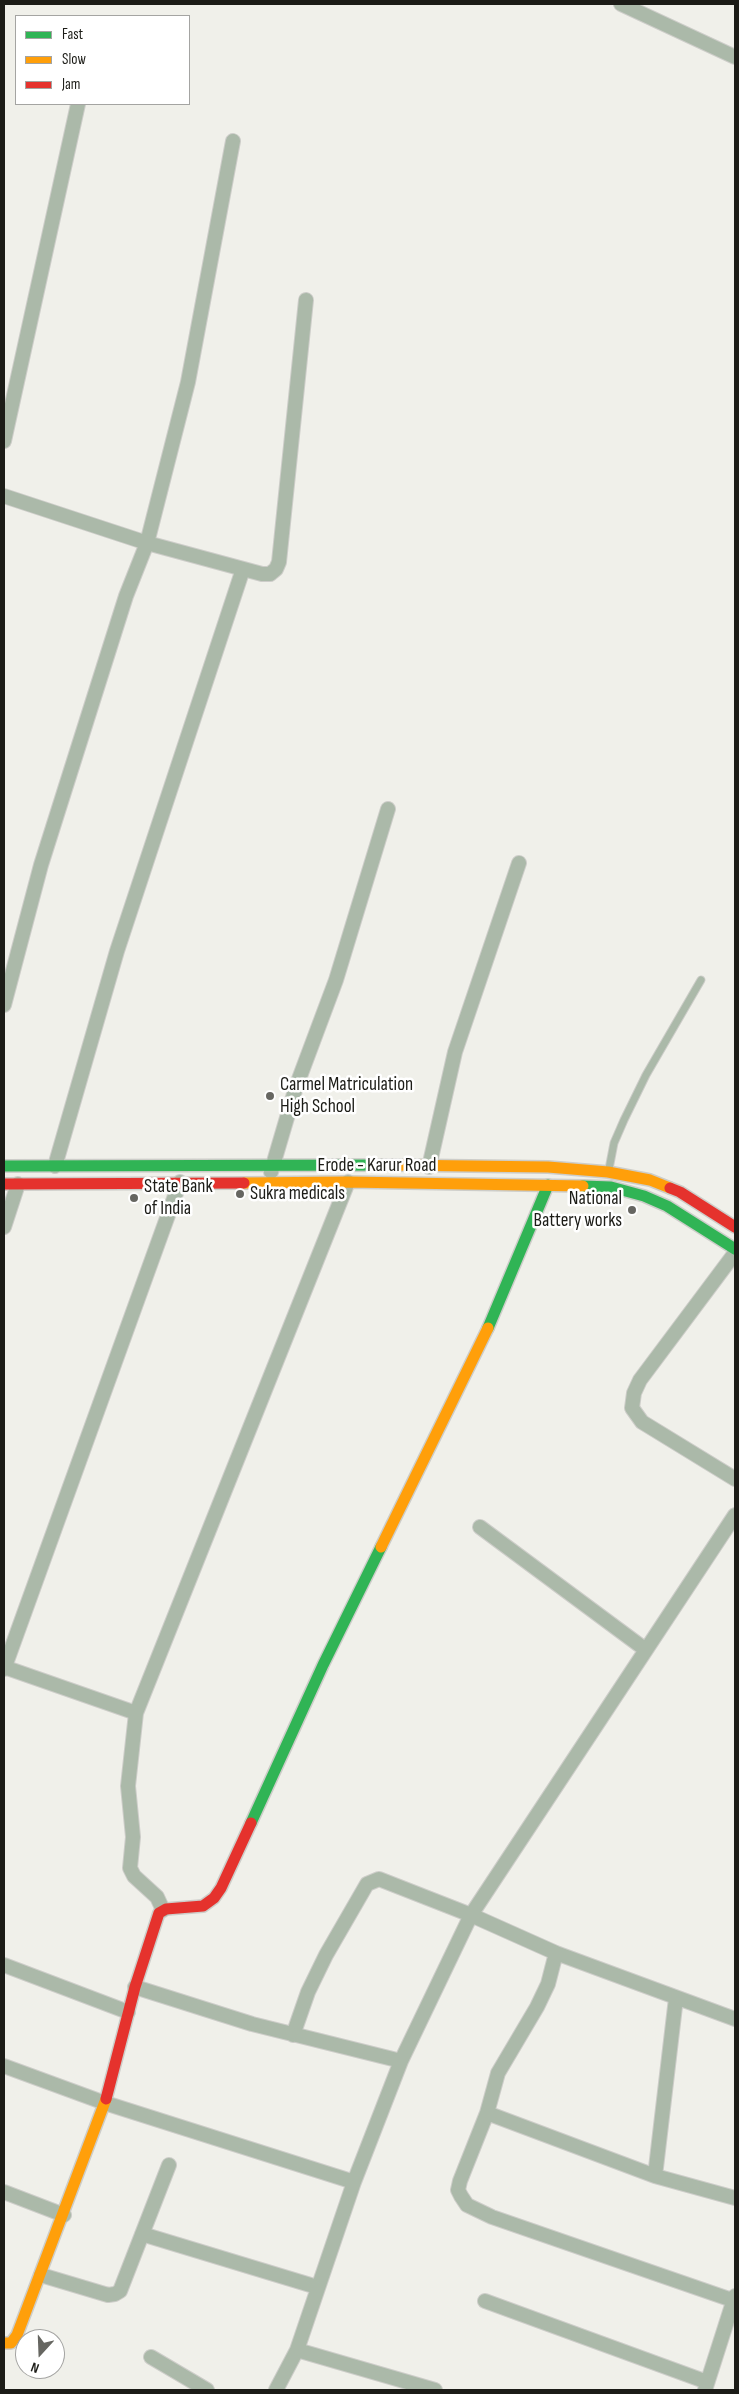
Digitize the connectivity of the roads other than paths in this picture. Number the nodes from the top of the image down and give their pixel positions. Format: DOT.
graph roads {
  1 [pos="621,4"];
  2 [pos="735,57"];
  3 [pos="78,105"];
  4 [pos="234,141"];
  5 [pos="306,300"];
  6 [pos="4,441"];
  7 [pos="4,496"];
  8 [pos="147,544"];
  9 [pos="243,569"];
  10 [pos="388,809"];
  11 [pos="519,863"];
  12 [pos="701,980"];
  13 [pos="4,1005"];
  14 [pos="4,1166"];
  15 [pos="55,1166"];
  16 [pos="273,1166"];
  17 [pos="429,1167"];
  18 [pos="608,1172"];
  19 [pos="180,1182"];
  20 [pos="348,1182"];
  21 [pos="4,1184"];
  22 [pos="18,1184"];
  23 [pos="268,1184"];
  24 [pos="548,1185"];
  25 [pos="734,1222"];
  26 [pos="4,1227"];
  27 [pos="735,1248"];
  28 [pos="735,1253"];
  29 [pos="735,1479"];
  30 [pos="735,1516"];
  31 [pos="480,1527"];
  32 [pos="646,1650"];
  33 [pos="4,1668"];
  34 [pos="136,1713"];
  35 [pos="163,1910"];
  36 [pos="471,1915"];
  37 [pos="556,1953"];
  38 [pos="4,1965"];
  39 [pos="135,1987"];
  40 [pos="676,1998"];
  41 [pos="128,2012"];
  42 [pos="735,2018"];
  43 [pos="293,2035"];
  44 [pos="401,2061"];
  45 [pos="4,2066"];
  46 [pos="105,2103"];
  47 [pos="487,2113"];
  48 [pos="169,2165"];
  49 [pos="655,2176"];
  50 [pos="354,2182"];
  51 [pos="4,2192"];
  52 [pos="735,2198"];
  53 [pos="64,2215"];
  54 [pos="142,2234"];
  55 [pos="41,2275"];
  56 [pos="317,2287"];
  57 [pos="735,2296"];
  58 [pos="735,2300"];
  59 [pos="485,2301"];
  60 [pos="4,2344"];
  61 [pos="297,2350"];
  62 [pos="151,2357"];
  63 [pos="706,2386"];
  64 [pos="207,2390"];
  65 [pos="276,2390"];
  66 [pos="435,2390"];
  1 -- 2 [label="street"];
  3 -- 6 [label="street"];
  4 -- 8 [label="street"];
  5 -- 9 [label="street"];
  7 -- 8 [label="street"];
  8 -- 9 [label="street"];
  8 -- 13 [label="street"];
  9 -- 15 [label="street"];
  10 -- 16 [label="street"];
  11 -- 17 [label="street"];
  12 -- 18 [label="lane"];
  14 -- 15 [label="main road, Erode - Karur Road"];
  15 -- 16 [label="main road, Erode - Karur Road"];
  16 -- 17 [label="main road, Erode - Karur Road"];
  16 -- 23 [label="street"];
  17 -- 18 [label="main road, Erode - Karur Road"];
  18 -- 25 [label="main road, Erode - Karur Road"];
  19 -- 22 [label="main road, Erode - Karur Road"];
  19 -- 23 [label="main road, Erode - Karur Road"];
  19 -- 33 [label="street"];
  20 -- 23 [label="main road, Erode - Karur Road"];
  20 -- 24 [label="main road, Erode - Karur Road"];
  20 -- 34 [label="street"];
  21 -- 22 [label="main road, Erode - Karur Road"];
  22 -- 26 [label="street"];
  24 -- 27 [label="main road, Erode - Karur Road"];
  24 -- 35 [label="main road"];
  28 -- 29 [label="street"];
  30 -- 32 [label="street"];
  31 -- 32 [label="street"];
  32 -- 36 [label="street"];
  33 -- 34 [label="street"];
  34 -- 35 [label="street"];
  35 -- 39 [label="main road"];
  36 -- 37 [label="street"];
  36 -- 43 [label="street"];
  36 -- 44 [label="street"];
  37 -- 40 [label="street"];
  37 -- 47 [label="street"];
  38 -- 41 [label="street"];
  39 -- 41 [label="main road"];
  39 -- 43 [label="street"];
  40 -- 42 [label="street"];
  40 -- 49 [label="street"];
  41 -- 46 [label="main road"];
  43 -- 44 [label="street"];
  44 -- 50 [label="street"];
  45 -- 46 [label="street"];
  46 -- 50 [label="street"];
  46 -- 53 [label="main road"];
  47 -- 49 [label="street"];
  47 -- 58 [label="street"];
  48 -- 54 [label="street"];
  49 -- 52 [label="street"];
  50 -- 56 [label="street"];
  51 -- 53 [label="street"];
  53 -- 55 [label="main road"];
  54 -- 55 [label="street"];
  54 -- 56 [label="street"];
  55 -- 60 [label="main road"];
  56 -- 61 [label="street"];
  57 -- 58 [label="street"];
  58 -- 63 [label="street"];
  59 -- 63 [label="street"];
  61 -- 65 [label="street"];
  61 -- 66 [label="street"];
  62 -- 64 [label="street"];
}
